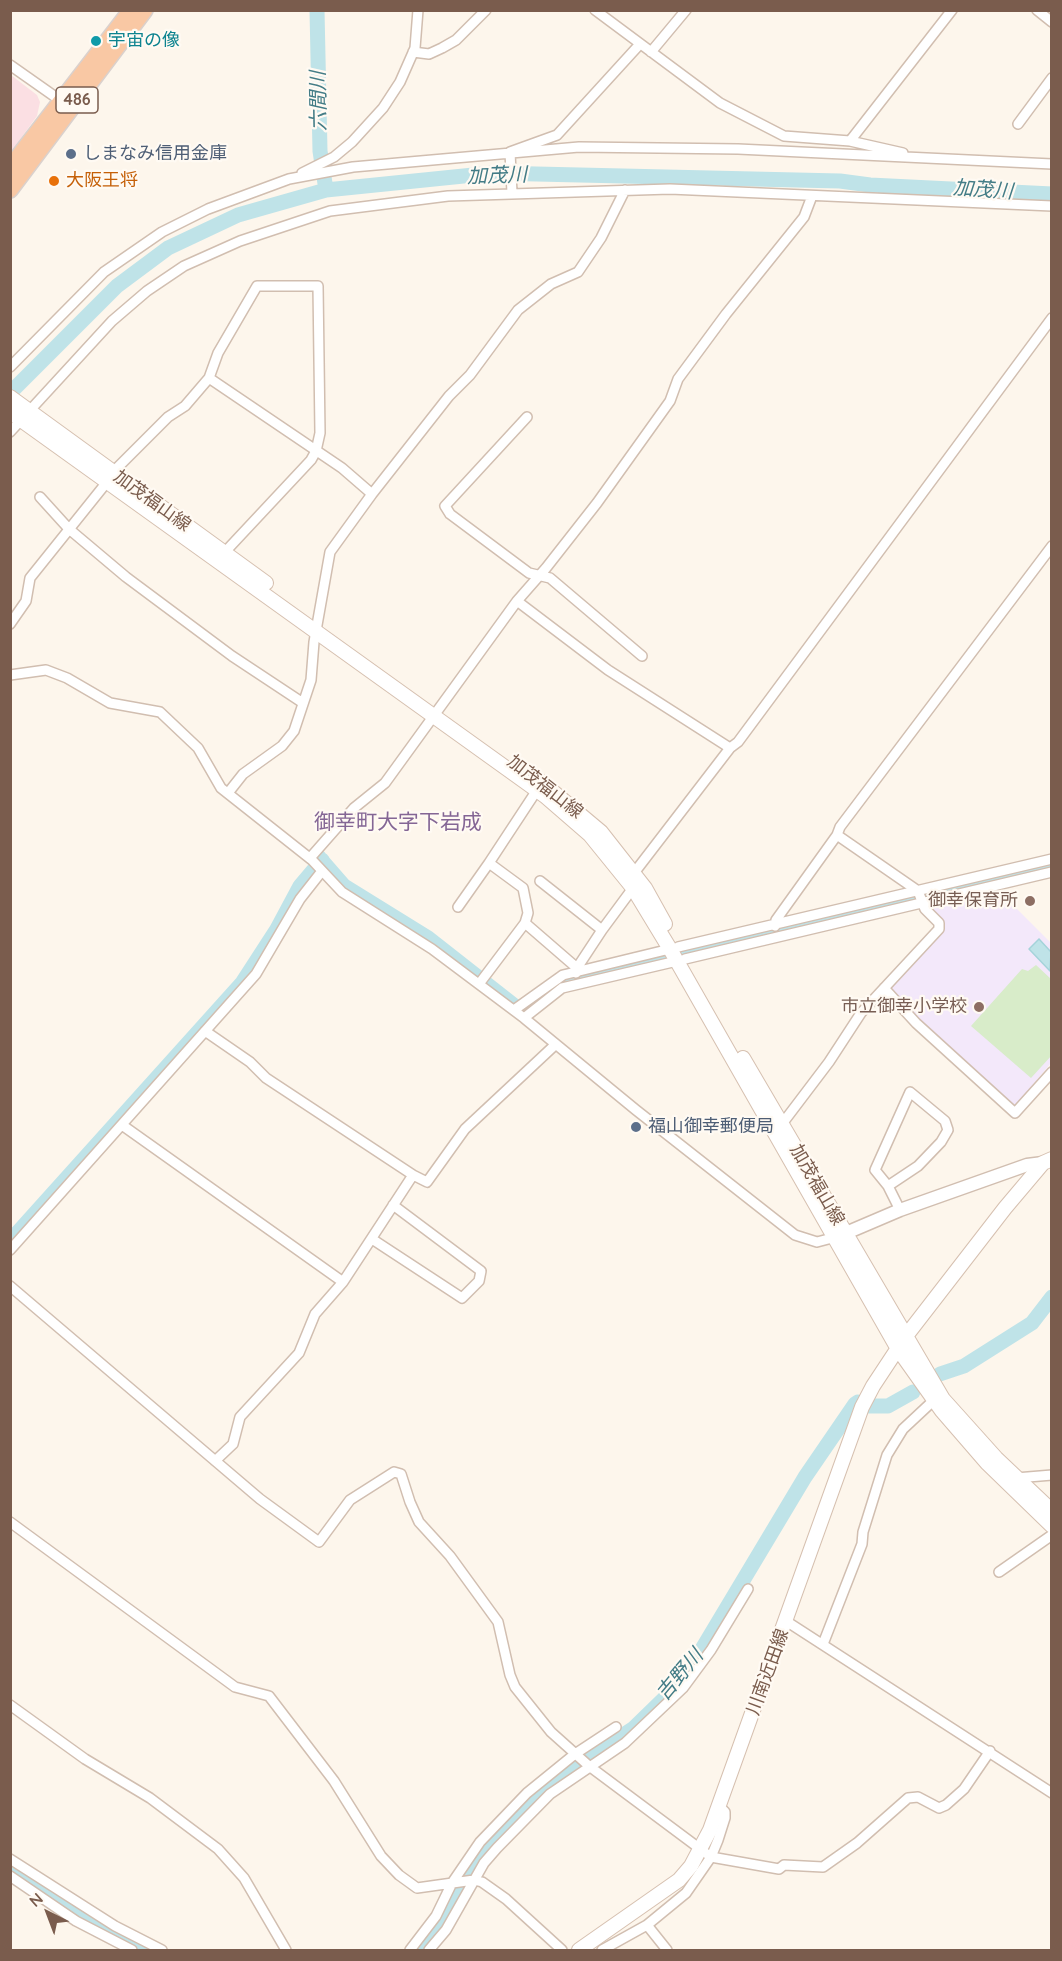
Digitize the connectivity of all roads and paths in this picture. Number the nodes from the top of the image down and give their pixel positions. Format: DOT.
graph roads {
  1 [pos="131,10"];
  2 [pos="145,10"];
  3 [pos="418,10"];
  4 [pos="486,10"];
  5 [pos="595,10"];
  6 [pos="686,10"];
  7 [pos="952,10"];
  8 [pos="1037,10"];
  9 [pos="1052,22"];
  10 [pos="640,44"];
  11 [pos="413,52"];
  12 [pos="651,52"];
  13 [pos="10,65"];
  14 [pos="1052,78"];
  15 [pos="66,104"];
  16 [pos="1018,124"];
  17 [pos="850,141"];
  18 [pos="510,152"];
  19 [pos="905,158"];
  20 [pos="1052,164"];
  21 [pos="10,168"];
  22 [pos="289,179"];
  23 [pos="10,190"];
  24 [pos="625,190"];
  25 [pos="512,193"];
  26 [pos="812,196"];
  27 [pos="1052,206"];
  28 [pos="1052,318"];
  29 [pos="10,366"];
  30 [pos="209,378"];
  31 [pos="10,397"];
  32 [pos="21,414"];
  33 [pos="527,417"];
  34 [pos="10,432"];
  35 [pos="316,451"];
  36 [pos="110,477"];
  37 [pos="372,494"];
  38 [pos="40,497"];
  39 [pos="69,529"];
  40 [pos="1052,546"];
  41 [pos="224,553"];
  42 [pos="539,575"];
  43 [pos="517,601"];
  44 [pos="10,624"];
  45 [pos="317,626"];
  46 [pos="642,656"];
  47 [pos="10,675"];
  48 [pos="303,703"];
  49 [pos="436,711"];
  50 [pos="730,748"];
  51 [pos="539,786"];
  52 [pos="228,793"];
  53 [pos="837,835"];
  54 [pos="1052,859"];
  55 [pos="489,863"];
  56 [pos="316,865"];
  57 [pos="1052,872"];
  58 [pos="634,873"];
  59 [pos="540,881"];
  60 [pos="633,888"];
  61 [pos="921,897"];
  62 [pos="458,907"];
  63 [pos="525,923"];
  64 [pos="775,926"];
  65 [pos="602,930"];
  66 [pos="677,954"];
  67 [pos="577,976"];
  68 [pos="481,982"];
  69 [pos="884,988"];
  70 [pos="516,1009"];
  71 [pos="524,1018"];
  72 [pos="206,1031"];
  73 [pos="556,1044"];
  74 [pos="1052,1072"];
  75 [pos="782,1124"];
  76 [pos="122,1125"];
  77 [pos="1047,1161"];
  78 [pos="413,1175"];
  79 [pos="888,1186"];
  80 [pos="393,1205"];
  81 [pos="900,1210"];
  82 [pos="841,1235"];
  83 [pos="372,1239"];
  84 [pos="10,1250"];
  85 [pos="343,1282"];
  86 [pos="10,1286"];
  87 [pos="906,1336"];
  88 [pos="898,1349"];
  89 [pos="933,1401"];
  90 [pos="214,1461"];
  91 [pos="1052,1475"];
  92 [pos="1016,1478"];
  93 [pos="1052,1511"];
  94 [pos="10,1522"];
  95 [pos="1052,1526"];
  96 [pos="1052,1535"];
  97 [pos="999,1572"];
  98 [pos="748,1588"];
  99 [pos="786,1621"];
  100 [pos="823,1644"];
  101 [pos="10,1705"];
  102 [pos="616,1727"];
  103 [pos="990,1751"];
  104 [pos="574,1754"];
  105 [pos="589,1766"];
  106 [pos="1052,1792"];
  107 [pos="706,1853"];
  108 [pos="10,1858"];
  109 [pos="10,1875"];
  110 [pos="472,1881"];
  111 [pos="454,1883"];
  112 [pos="647,1924"];
  113 [pos="132,1950"];
  114 [pos="162,1950"];
  115 [pos="286,1950"];
  116 [pos="410,1950"];
  117 [pos="429,1950"];
  118 [pos="562,1950"];
  119 [pos="581,1950"];
  120 [pos="602,1950"];
  121 [pos="667,1950"];
  1 -- 15 [label="highway, 486"];
  2 -- 15 [label="highway, 486"];
  3 -- 11 [label="street"];
  4 -- 11 [label="street"];
  5 -- 10 [label="street"];
  6 -- 12 [label="street"];
  7 -- 17 [label="street"];
  8 -- 9 [label="street"];
  10 -- 12 [label="street"];
  10 -- 18 [label="street"];
  11 -- 22 [label="street"];
  12 -- 17 [label="street"];
  13 -- 15 [label="street"];
  14 -- 16 [label="street"];
  15 -- 21 [label="highway, 486"];
  15 -- 23 [label="highway, 486"];
  17 -- 19 [label="street"];
  18 -- 19 [label="street"];
  18 -- 22 [label="street"];
  18 -- 25 [label="street"];
  19 -- 20 [label="street"];
  22 -- 29 [label="street"];
  24 -- 25 [label="street"];
  24 -- 26 [label="street"];
  24 -- 37 [label="street"];
  25 -- 32 [label="street"];
  26 -- 27 [label="street"];
  26 -- 42 [label="street"];
  28 -- 50 [label="street"];
  30 -- 35 [label="street"];
  30 -- 35 [label="street"];
  30 -- 36 [label="street"];
  31 -- 32 [label="main road, 加茂福山線"];
  32 -- 34 [label="street"];
  32 -- 36 [label="main road, 加茂福山線"];
  33 -- 42 [label="street"];
  35 -- 37 [label="street"];
  35 -- 41 [label="street"];
  36 -- 39 [label="street"];
  36 -- 41 [label="main road, 加茂福山線"];
  36 -- 45 [label="main road, 加茂福山線"];
  37 -- 45 [label="street"];
  38 -- 39 [label="street"];
  39 -- 44 [label="street"];
  39 -- 48 [label="street"];
  40 -- 53 [label="street"];
  41 -- 45 [label="main road, 加茂福山線"];
  42 -- 43 [label="street"];
  42 -- 46 [label="street"];
  43 -- 49 [label="street"];
  43 -- 50 [label="street"];
  45 -- 48 [label="street"];
  45 -- 49 [label="main road, 加茂福山線"];
  47 -- 52 [label="street"];
  48 -- 52 [label="street"];
  49 -- 51 [label="main road, 加茂福山線"];
  49 -- 56 [label="street"];
  50 -- 58 [label="street"];
  51 -- 55 [label="street"];
  51 -- 58 [label="main road, 加茂福山線"];
  51 -- 60 [label="main road, 加茂福山線"];
  52 -- 56 [label="street"];
  53 -- 61 [label="street"];
  53 -- 64 [label="street"];
  54 -- 61 [label="street"];
  55 -- 62 [label="street"];
  55 -- 63 [label="street"];
  56 -- 68 [label="street"];
  56 -- 72 [label="street"];
  57 -- 61 [label="street"];
  58 -- 60 [label="street"];
  58 -- 66 [label="main road, 加茂福山線"];
  59 -- 65 [label="street"];
  60 -- 65 [label="street"];
  60 -- 66 [label="main road, 加茂福山線"];
  61 -- 64 [label="street"];
  61 -- 66 [label="street"];
  61 -- 69 [label="street"];
  63 -- 67 [label="street"];
  63 -- 68 [label="street"];
  64 -- 66 [label="street"];
  65 -- 67 [label="street"];
  66 -- 67 [label="street"];
  66 -- 67 [label="street"];
  66 -- 75 [label="main road, 加茂福山線"];
  66 -- 82 [label="main road, 加茂福山線"];
  67 -- 70 [label="street"];
  67 -- 71 [label="street"];
  68 -- 70 [label="street"];
  69 -- 74 [label="street"];
  69 -- 75 [label="street"];
  70 -- 71 [label="street"];
  71 -- 73 [label="street"];
  72 -- 76 [label="street"];
  72 -- 78 [label="street"];
  73 -- 78 [label="street"];
  73 -- 82 [label="street"];
  75 -- 82 [label="main road, 加茂福山線"];
  76 -- 84 [label="street"];
  76 -- 85 [label="street"];
  77 -- 81 [label="street"];
  77 -- 87 [label="main road"];
  78 -- 80 [label="street"];
  79 -- 79 [label="street"];
  79 -- 81 [label="street"];
  80 -- 83 [label="street"];
  80 -- 83 [label="street"];
  81 -- 82 [label="street"];
  82 -- 87 [label="main road, 加茂福山線"];
  82 -- 88 [label="main road, 加茂福山線"];
  83 -- 85 [label="street"];
  85 -- 90 [label="street"];
  86 -- 90 [label="street"];
  87 -- 88 [label="main road"];
  87 -- 92 [label="main road, 加茂福山線"];
  88 -- 89 [label="main road, 加茂福山線"];
  88 -- 99 [label="main road, 川南近田線"];
  89 -- 95 [label="main road, 加茂福山線"];
  89 -- 100 [label="street"];
  90 -- 104 [label="street"];
  91 -- 92 [label="street"];
  92 -- 93 [label="main road, 加茂福山線"];
  94 -- 111 [label="street"];
  96 -- 97 [label="street"];
  98 -- 105 [label="street"];
  99 -- 100 [label="street"];
  99 -- 107 [label="main road, 川南近田線"];
  100 -- 103 [label="street"];
  101 -- 115 [label="street"];
  102 -- 104 [label="street"];
  103 -- 106 [label="street"];
  103 -- 107 [label="street"];
  104 -- 105 [label="street"];
  104 -- 111 [label="street"];
  105 -- 107 [label="street"];
  105 -- 110 [label="street"];
  107 -- 112 [label="street"];
  107 -- 119 [label="main road, 川南近田線"];
  108 -- 114 [label="street"];
  109 -- 113 [label="street"];
  110 -- 111 [label="street"];
  110 -- 117 [label="street"];
  110 -- 118 [label="street"];
  111 -- 116 [label="street"];
  112 -- 120 [label="street"];
  112 -- 121 [label="street"];
}
